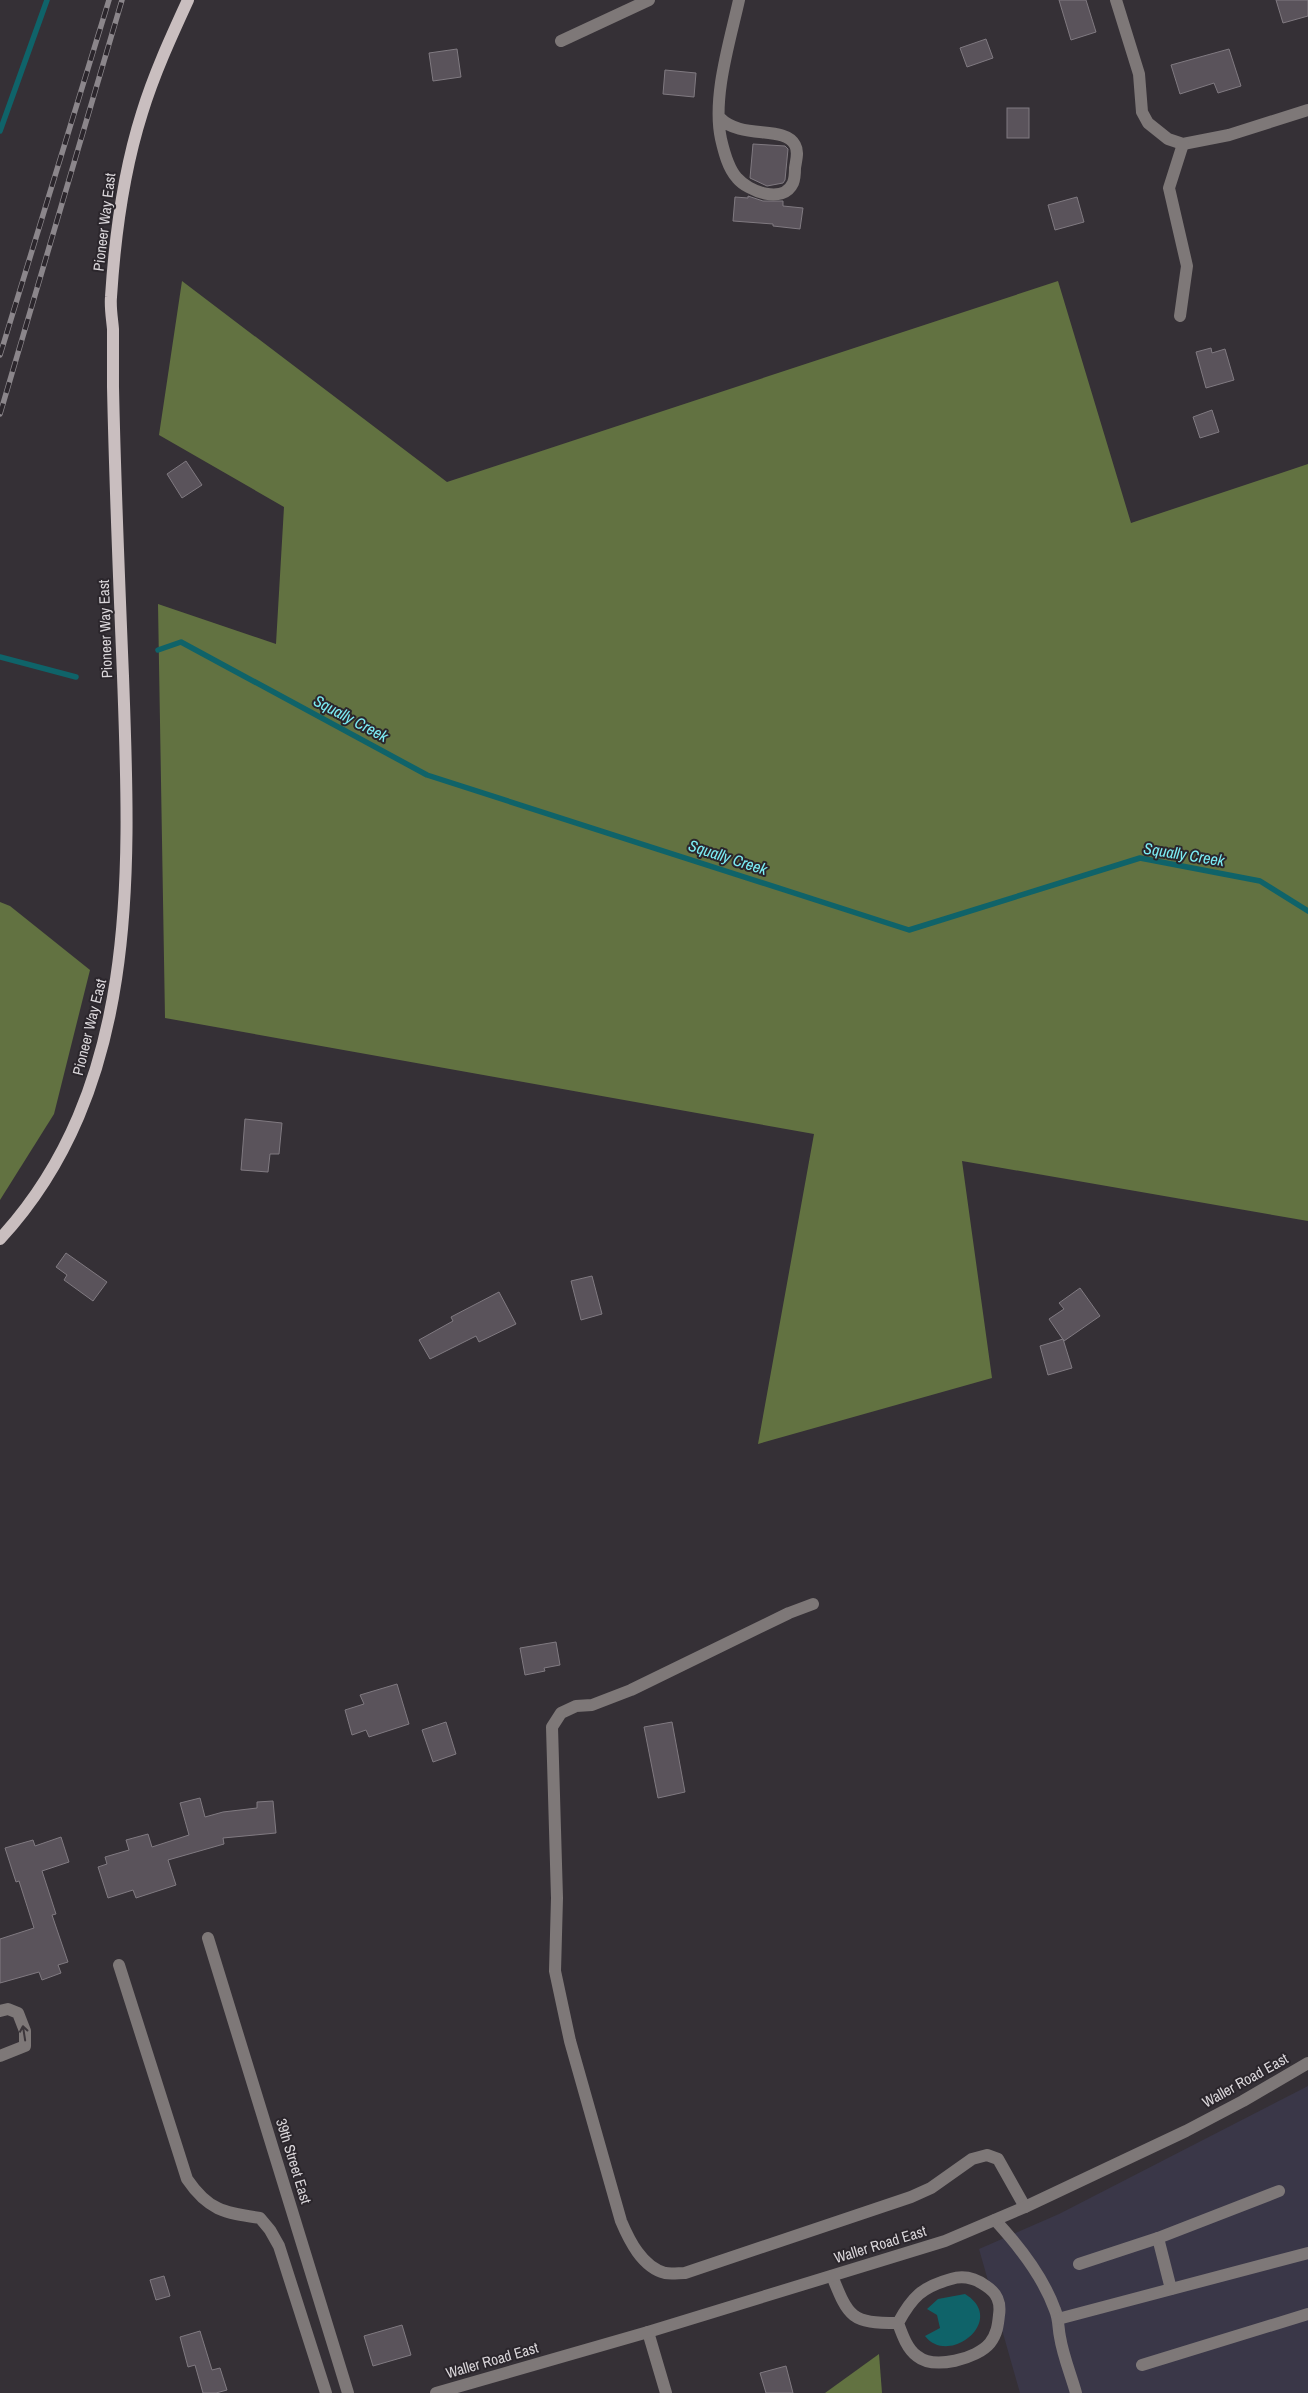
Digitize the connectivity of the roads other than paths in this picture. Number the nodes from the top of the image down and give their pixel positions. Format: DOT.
graph roads {
  1 [pos="188,0"];
  2 [pos="649,0"];
  3 [pos="739,0"];
  4 [pos="1116,0"];
  5 [pos="561,41"];
  6 [pos="1308,110"];
  7 [pos="720,118"];
  8 [pos="1183,144"];
  9 [pos="1180,316"];
  10 [pos="0,1238"];
  11 [pos="813,1604"];
  12 [pos="208,1938"];
  13 [pos="119,1965"];
  14 [pos="0,2012"];
  15 [pos="0,2056"];
  16 [pos="1308,2063"];
  17 [pos="1279,2191"];
  18 [pos="1025,2207"];
  19 [pos="995,2220"];
  20 [pos="1158,2238"];
  21 [pos="1308,2253"];
  22 [pos="1079,2264"];
  23 [pos="832,2276"];
  24 [pos="1170,2289"];
  25 [pos="1308,2314"];
  26 [pos="1058,2319"];
  27 [pos="898,2323"];
  28 [pos="648,2332"];
  29 [pos="1142,2365"];
  30 [pos="326,2393"];
  31 [pos="348,2393"];
  32 [pos="436,2393"];
  33 [pos="666,2393"];
  34 [pos="1076,2393"];
  1 -- 10 [label="main road, Pioneer Way East"];
  2 -- 5 [label="street"];
  3 -- 7 [label="street"];
  4 -- 8 [label="street"];
  6 -- 8 [label="street"];
  7 -- 7 [label="street"];
  8 -- 9 [label="street"];
  11 -- 18 [label="street"];
  12 -- 31 [label="street, 39th Street East"];
  13 -- 30 [label="street"];
  15 -- 14 [label="street, one-way"];
  16 -- 18 [label="street, Waller Road East"];
  17 -- 20 [label="street"];
  18 -- 19 [label="street, Waller Road East"];
  19 -- 23 [label="street, Waller Road East"];
  19 -- 26 [label="street"];
  20 -- 22 [label="street"];
  20 -- 24 [label="street"];
  21 -- 24 [label="street"];
  23 -- 27 [label="street"];
  23 -- 28 [label="street, Waller Road East"];
  24 -- 26 [label="street"];
  25 -- 29 [label="street"];
  26 -- 34 [label="street"];
  27 -- 27 [label="street"];
  28 -- 32 [label="street, Waller Road East"];
  28 -- 33 [label="street"];
}
